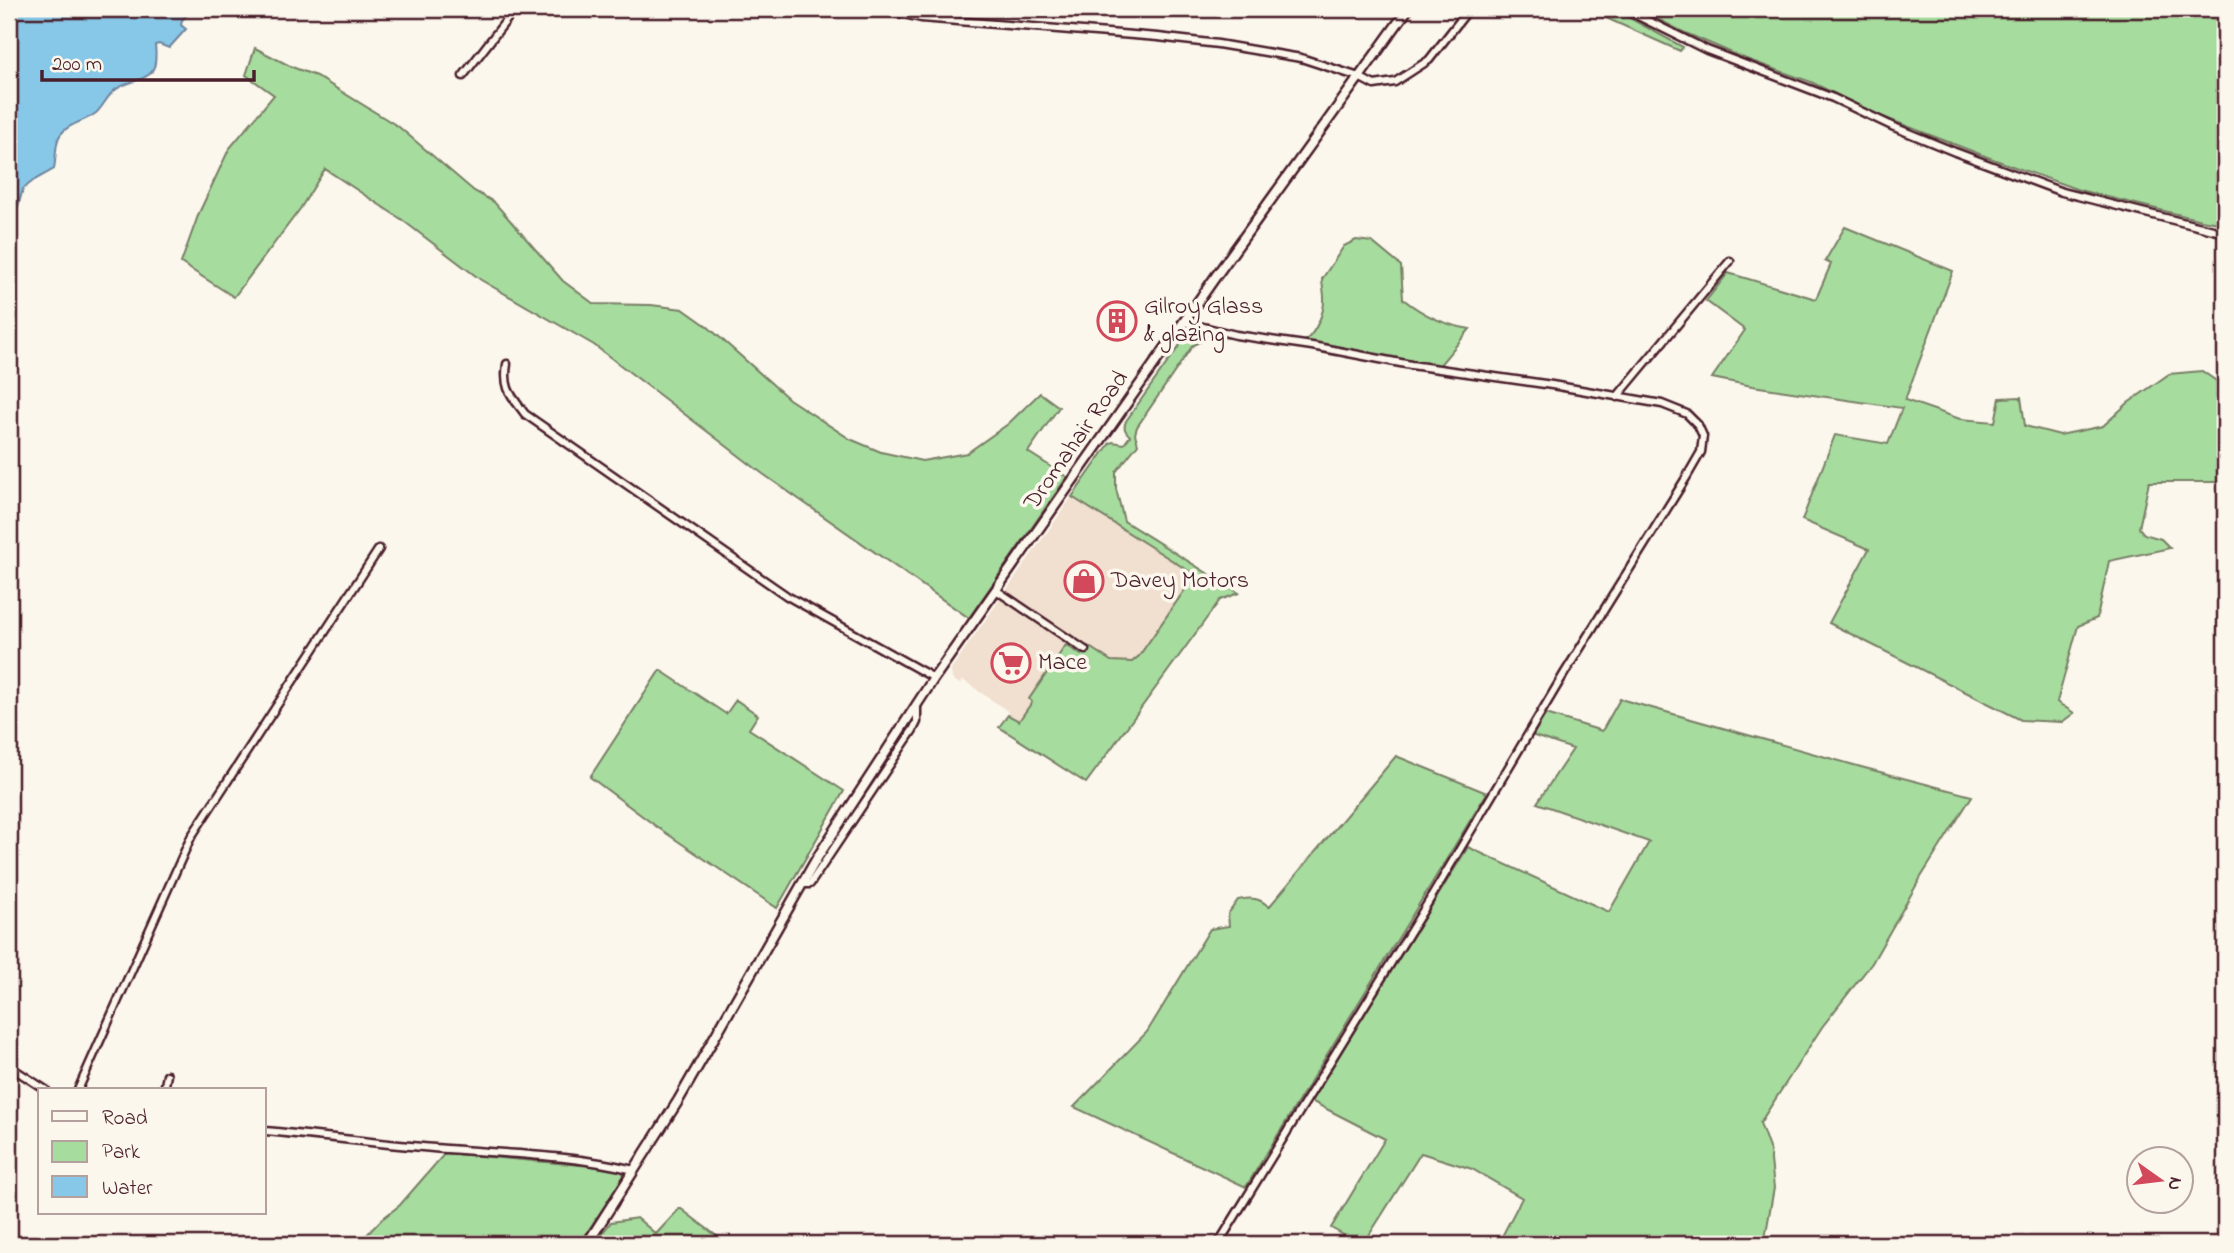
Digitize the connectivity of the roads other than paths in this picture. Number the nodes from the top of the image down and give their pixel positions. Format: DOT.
graph roads {
  1 [pos="515,9"];
  2 [pos="881,9"];
  3 [pos="1408,9"];
  4 [pos="1469,9"];
  5 [pos="1624,9"];
  6 [pos="463,76"];
  7 [pos="1359,77"];
  8 [pos="2225,233"];
  9 [pos="1730,261"];
  10 [pos="1184,322"];
  11 [pos="507,364"];
  12 [pos="1617,397"];
  13 [pos="379,549"];
  14 [pos="996,590"];
  15 [pos="1085,650"];
  16 [pos="934,678"];
  17 [pos="9,1066"];
  18 [pos="167,1075"];
  19 [pos="43,1088"];
  20 [pos="79,1088"];
  21 [pos="164,1088"];
  22 [pos="266,1131"];
  23 [pos="634,1170"];
  24 [pos="587,1244"];
  25 [pos="1218,1244"];
  1 -- 6 [label="street"];
  2 -- 7 [label="street"];
  3 -- 7 [label="main road, Dromahair Road"];
  4 -- 7 [label="street"];
  5 -- 8 [label="street"];
  7 -- 10 [label="main road, Dromahair Road"];
  9 -- 12 [label="street"];
  10 -- 12 [label="street"];
  10 -- 14 [label="main road, Dromahair Road"];
  11 -- 16 [label="street"];
  12 -- 25 [label="street"];
  13 -- 20 [label="street"];
  14 -- 15 [label="street"];
  14 -- 16 [label="main road, Dromahair Road"];
  16 -- 23 [label="main road, Dromahair Road"];
  17 -- 19 [label="street"];
  18 -- 21 [label="street"];
  22 -- 23 [label="street"];
  23 -- 24 [label="main road, Dromahair Road"];
}
